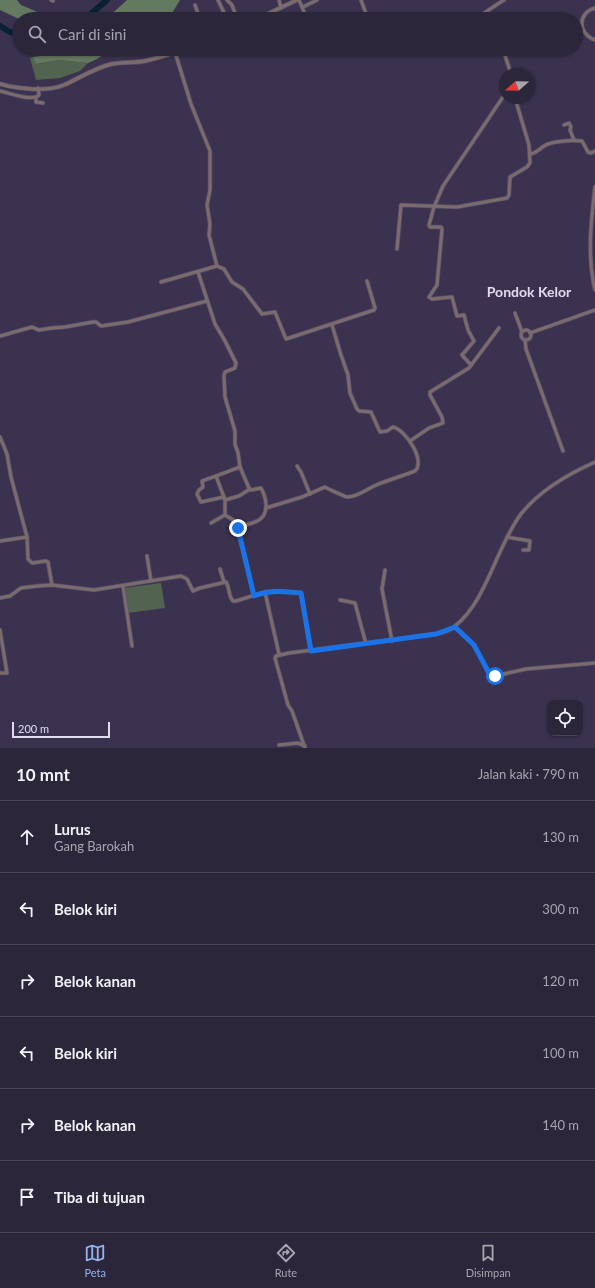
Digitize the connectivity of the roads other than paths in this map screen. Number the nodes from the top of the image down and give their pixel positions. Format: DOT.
graph roads {
  1 [pos="225,0"];
  2 [pos="279,0"];
  3 [pos="298,0"];
  4 [pos="317,0"];
  5 [pos="361,0"];
  6 [pos="504,0"];
  7 [pos="218,1"];
  8 [pos="195,4"];
  9 [pos="303,7"];
  10 [pos="281,8"];
  11 [pos="595,8"];
  12 [pos="198,12"];
  13 [pos="224,12"];
  14 [pos="234,12"];
  15 [pos="272,12"];
  16 [pos="305,12"];
  17 [pos="365,12"];
  18 [pos="487,12"];
  19 [pos="583,20"];
  20 [pos="583,30"];
  21 [pos="595,40"];
  22 [pos="162,56"];
  23 [pos="176,56"];
  24 [pos="506,56"];
  25 [pos="510,68"];
  26 [pos="0,84"];
  27 [pos="38,88"];
  28 [pos="0,91"];
  29 [pos="36,98"];
  30 [pos="43,103"];
  31 [pos="499,103"];
  32 [pos="518,104"];
  33 [pos="564,125"];
  34 [pos="574,140"];
  35 [pos="595,151"];
  36 [pos="531,154"];
  37 [pos="595,187"];
  38 [pos="434,207"];
  39 [pos="591,232"];
  40 [pos="595,232"];
  41 [pos="397,249"];
  42 [pos="217,266"];
  43 [pos="198,272"];
  44 [pos="367,281"];
  45 [pos="161,282"];
  46 [pos="595,290"];
  47 [pos="207,301"];
  48 [pos="595,310"];
  49 [pos="515,312"];
  50 [pos="332,325"];
  51 [pos="499,328"];
  52 [pos="522,332"];
  53 [pos="530,333"];
  54 [pos="0,336"];
  55 [pos="525,340"];
  56 [pos="472,365"];
  57 [pos="0,437"];
  58 [pos="410,441"];
  59 [pos="563,451"];
  60 [pos="595,462"];
  61 [pos="297,466"];
  62 [pos="240,467"];
  63 [pos="216,476"];
  64 [pos="250,489"];
  65 [pos="310,494"];
  66 [pos="224,499"];
  67 [pos="266,508"];
  68 [pos="225,515"];
  69 [pos="211,523"];
  70 [pos="237,527"];
  71 [pos="507,536"];
  72 [pos="27,537"];
  73 [pos="0,541"];
  74 [pos="523,550"];
  75 [pos="147,556"];
  76 [pos="220,569"];
  77 [pos="385,570"];
  78 [pos="152,581"];
  79 [pos="224,582"];
  80 [pos="52,585"];
  81 [pos="123,586"];
  82 [pos="266,592"];
  83 [pos="301,593"];
  84 [pos="306,594"];
  85 [pos="254,596"];
  86 [pos="0,598"];
  87 [pos="340,600"];
  88 [pos="455,627"];
  89 [pos="0,630"];
  90 [pos="392,641"];
  91 [pos="366,644"];
  92 [pos="132,646"];
  93 [pos="311,651"];
  94 [pos="279,654"];
  95 [pos="595,663"];
  96 [pos="0,674"];
  97 [pos="279,745"];
  98 [pos="305,747"];
  1 -- 7 [label="street"];
  1 -- 14 [label="street"];
  2 -- 10 [label="street"];
  3 -- 9 [label="street"];
  3 -- 10 [label="street"];
  4 -- 9 [label="street"];
  5 -- 17 [label="street"];
  6 -- 18 [label="street"];
  7 -- 13 [label="street"];
  8 -- 12 [label="street"];
  9 -- 16 [label="street"];
  10 -- 15 [label="street"];
  11 -- 19 [label="street"];
  20 -- 21 [label="street"];
  22 -- 27 [label="street"];
  23 -- 42 [label="street"];
  24 -- 25 [label="street"];
  26 -- 27 [label="street"];
  27 -- 29 [label="street"];
  28 -- 29 [label="street"];
  29 -- 30 [label="street"];
  31 -- 38 [label="street"];
  32 -- 36 [label="street"];
  33 -- 34 [label="street"];
  34 -- 35 [label="street"];
  34 -- 36 [label="street"];
  36 -- 38 [label="street"];
  37 -- 39 [label="street"];
  38 -- 41 [label="street"];
  38 -- 56 [label="street"];
  39 -- 40 [label="street"];
  39 -- 46 [label="street"];
  42 -- 43 [label="street"];
  42 -- 50 [label="street"];
  43 -- 45 [label="street"];
  43 -- 47 [label="street"];
  44 -- 50 [label="street"];
  47 -- 54 [label="street"];
  47 -- 62 [label="street"];
  48 -- 53 [label="street"];
  49 -- 52 [label="street"];
  50 -- 58 [label="street"];
  51 -- 56 [label="street"];
  52 -- 53 [label="street"];
  52 -- 55 [label="street"];
  53 -- 55 [label="street"];
  55 -- 59 [label="street"];
  56 -- 58 [label="street"];
  57 -- 72 [label="street"];
  58 -- 65 [label="street"];
  60 -- 71 [label="street"];
  61 -- 65 [label="street"];
  62 -- 63 [label="street"];
  62 -- 64 [label="street"];
  63 -- 66 [label="street"];
  63 -- 66 [label="street"];
  64 -- 66 [label="street"];
  64 -- 67 [label="street"];
  65 -- 67 [label="street"];
  66 -- 68 [label="street"];
  67 -- 70 [label="street"];
  68 -- 69 [label="street"];
  68 -- 70 [label="street"];
  70 -- 85 [label="street"];
  71 -- 74 [label="street"];
  71 -- 88 [label="street"];
  72 -- 73 [label="street"];
  72 -- 80 [label="street"];
  75 -- 78 [label="street"];
  76 -- 79 [label="street"];
  77 -- 90 [label="street"];
  78 -- 79 [label="street"];
  78 -- 81 [label="street"];
  79 -- 85 [label="street"];
  80 -- 81 [label="street"];
  80 -- 86 [label="street"];
  81 -- 92 [label="street"];
  82 -- 83 [label="street"];
  82 -- 85 [label="street"];
  82 -- 94 [label="street"];
  83 -- 84 [label="street"];
  83 -- 93 [label="street"];
  87 -- 91 [label="street"];
  88 -- 90 [label="street"];
  88 -- 95 [label="street"];
  89 -- 96 [label="street"];
  90 -- 91 [label="street"];
  91 -- 93 [label="street"];
  93 -- 94 [label="street"];
  94 -- 98 [label="street"];
  97 -- 98 [label="street"];
}
